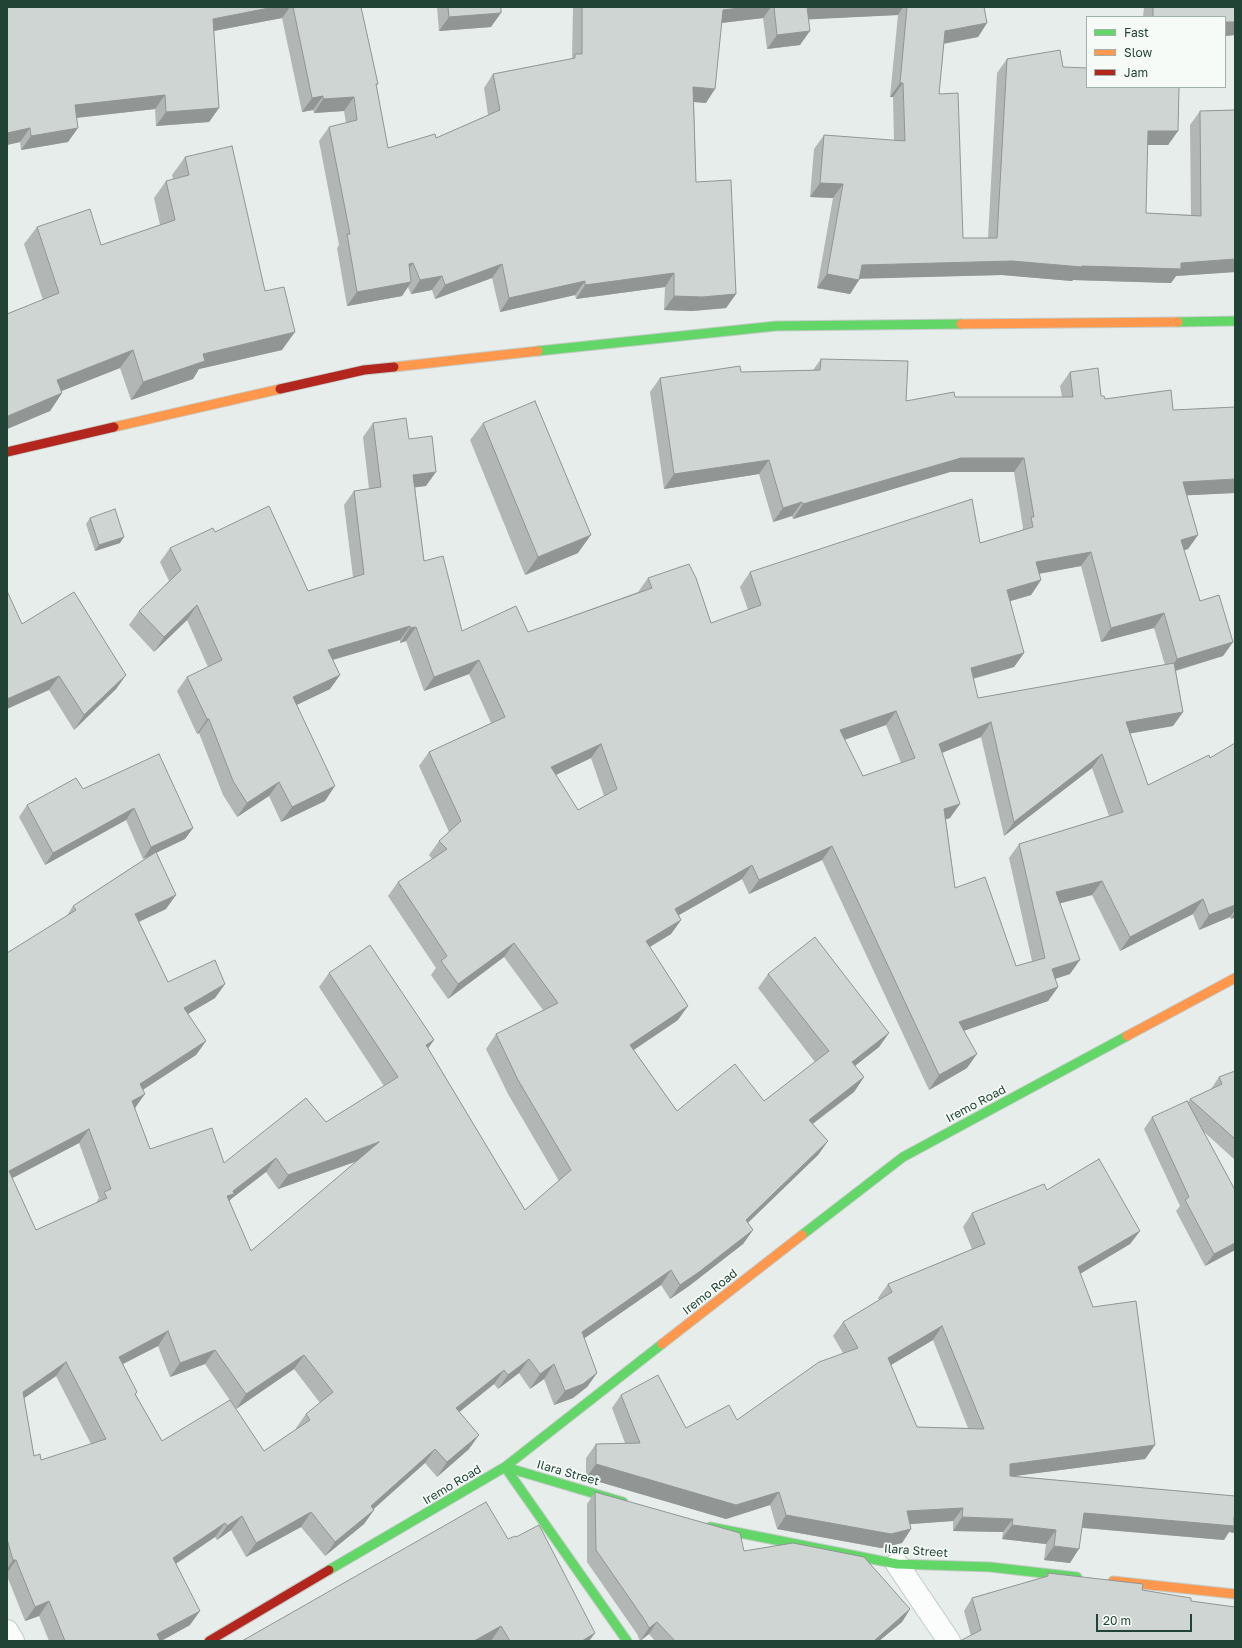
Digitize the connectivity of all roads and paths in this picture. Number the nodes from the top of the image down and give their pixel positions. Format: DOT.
graph roads {
  1 [pos="1235,321"];
  2 [pos="7,452"];
  3 [pos="1235,978"];
  4 [pos="505,1467"];
  5 [pos="632,1504"];
  6 [pos="700,1524"];
  7 [pos="897,1564"];
  8 [pos="1085,1578"];
  9 [pos="1100,1579"];
  10 [pos="1235,1594"];
  11 [pos="7,1631"];
  12 [pos="13,1641"];
  13 [pos="209,1641"];
  14 [pos="627,1641"];
  15 [pos="949,1641"];
  1 -- 2 [label="street"];
  3 -- 4 [label="street, Iremo Road"];
  4 -- 5 [label="street, Ilara Street"];
  4 -- 13 [label="street, Iremo Road"];
  4 -- 14 [label="street"];
  6 -- 7 [label="street, Ilara Street"];
  7 -- 8 [label="street, Ilara Street"];
  7 -- 15 [label="street"];
  9 -- 10 [label="street"];
  11 -- 12 [label="street"];
}
